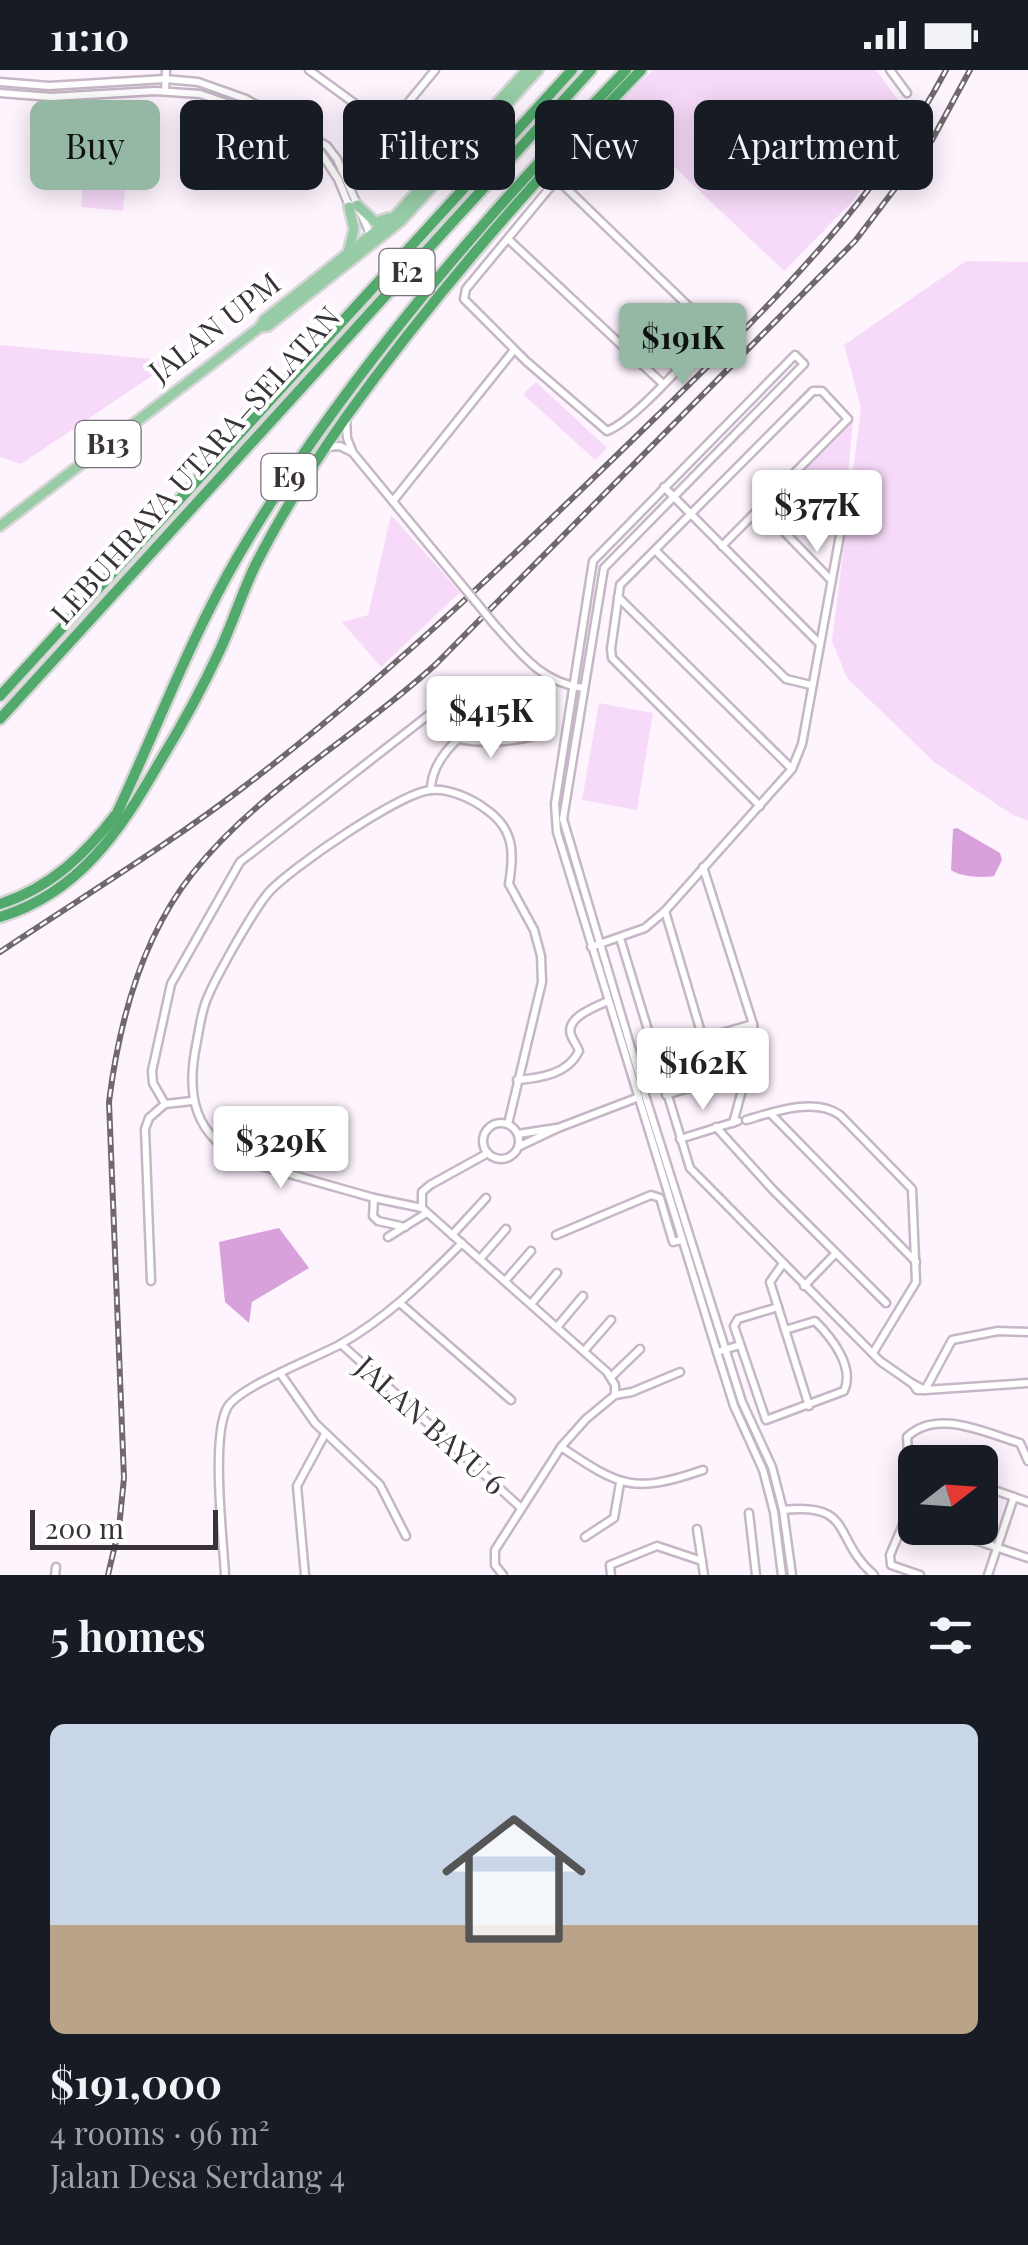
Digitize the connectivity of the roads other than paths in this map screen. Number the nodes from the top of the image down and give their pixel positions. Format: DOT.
graph roads {
  1 [pos="309,70"];
  2 [pos="435,70"];
  3 [pos="528,70"];
  4 [pos="538,70"];
  5 [pos="572,70"];
  6 [pos="592,70"];
  7 [pos="626,70"];
  8 [pos="641,70"];
  9 [pos="890,70"];
  10 [pos="166,72"];
  11 [pos="0,82"];
  12 [pos="40,85"];
  13 [pos="165,91"];
  14 [pos="0,93"];
  15 [pos="907,93"];
  16 [pos="40,96"];
  17 [pos="353,206"];
  18 [pos="396,215"];
  19 [pos="504,218"];
  20 [pos="508,239"];
  21 [pos="484,242"];
  22 [pos="370,243"];
  23 [pos="344,259"];
  24 [pos="260,327"];
  25 [pos="514,350"];
  26 [pos="662,383"];
  27 [pos="346,416"];
  28 [pos="324,448"];
  29 [pos="353,453"];
  30 [pos="798,471"];
  31 [pos="664,488"];
  32 [pos="674,498"];
  33 [pos="393,502"];
  34 [pos="761,508"];
  35 [pos="692,516"];
  36 [pos="0,526"];
  37 [pos="722,546"];
  38 [pos="655,550"];
  39 [pos="831,580"];
  40 [pos="618,596"];
  41 [pos="198,634"];
  42 [pos="820,644"];
  43 [pos="221,649"];
  44 [pos="812,685"];
  45 [pos="571,686"];
  46 [pos="583,688"];
  47 [pos="0,696"];
  48 [pos="0,719"];
  49 [pos="547,732"];
  50 [pos="458,739"];
  51 [pos="790,766"];
  52 [pos="431,790"];
  53 [pos="760,806"];
  54 [pos="703,867"];
  55 [pos="0,904"];
  56 [pos="665,912"];
  57 [pos="0,917"];
  58 [pos="620,938"];
  59 [pos="600,944"];
  60 [pos="592,947"];
  61 [pos="608,1002"];
  62 [pos="753,1024"];
  63 [pos="703,1038"];
  64 [pos="654,1053"];
  65 [pos="749,1070"];
  66 [pos="517,1080"];
  67 [pos="666,1095"];
  68 [pos="640,1097"];
  69 [pos="192,1101"];
  70 [pos="165,1104"];
  71 [pos="770,1113"];
  72 [pos="739,1121"];
  73 [pos="508,1124"];
  74 [pos="716,1127"];
  75 [pos="558,1128"];
  76 [pos="518,1134"];
  77 [pos="680,1139"];
  78 [pos="518,1147"];
  79 [pos="488,1154"];
  80 [pos="374,1198"];
  81 [pos="486,1198"];
  82 [pos="424,1211"];
  83 [pos="405,1227"];
  84 [pos="506,1228"];
  85 [pos="452,1235"];
  86 [pos="556,1235"];
  87 [pos="388,1237"];
  88 [pos="681,1240"];
  89 [pos="462,1243"];
  90 [pos="532,1251"];
  91 [pos="836,1253"];
  92 [pos="480,1259"];
  93 [pos="916,1262"];
  94 [pos="782,1265"];
  95 [pos="557,1274"];
  96 [pos="151,1280"];
  97 [pos="505,1281"];
  98 [pos="804,1286"];
  99 [pos="584,1296"];
  100 [pos="886,1303"];
  101 [pos="401,1304"];
  102 [pos="531,1304"];
  103 [pos="778,1307"];
  104 [pos="611,1320"];
  105 [pos="557,1327"];
  106 [pos="785,1330"];
  107 [pos="1028,1332"];
  108 [pos="341,1344"];
  109 [pos="740,1344"];
  110 [pos="640,1349"];
  111 [pos="726,1349"];
  112 [pos="584,1351"];
  113 [pos="716,1352"];
  114 [pos="873,1353"];
  115 [pos="680,1372"];
  116 [pos="280,1374"];
  117 [pos="610,1377"];
  118 [pos="1028,1382"];
  119 [pos="925,1390"];
  120 [pos="615,1396"];
  121 [pos="510,1400"];
  122 [pos="809,1406"];
  123 [pos="326,1434"];
  124 [pos="908,1445"];
  125 [pos="561,1447"];
  126 [pos="1028,1461"];
  127 [pos="703,1470"];
  128 [pos="620,1483"];
  129 [pos="998,1491"];
  130 [pos="1014,1497"];
  131 [pos="1028,1502"];
  132 [pos="520,1507"];
  133 [pos="783,1510"];
  134 [pos="749,1512"];
  135 [pos="774,1512"];
  136 [pos="697,1529"];
  137 [pos="406,1536"];
  138 [pos="585,1538"];
  139 [pos="898,1541"];
  140 [pos="991,1545"];
  141 [pos="997,1547"];
  142 [pos="1028,1558"];
  143 [pos="702,1561"];
  144 [pos="225,1575"];
  145 [pos="306,1575"];
  146 [pos="503,1575"];
  147 [pos="611,1575"];
  148 [pos="704,1575"];
  149 [pos="756,1575"];
  150 [pos="782,1575"];
  151 [pos="792,1575"];
  152 [pos="874,1575"];
  153 [pos="920,1575"];
  154 [pos="988,1575"];
  1 -- 2 [label="street"];
  3 -- 18 [label="main road, B13"];
  4 -- 22 [label="main road, B13"];
  5 -- 47 [label="highway, LEBUHRAYA UTARA–SELATAN / E2"];
  6 -- 48 [label="highway, LEBUHRAYA UTARA–SELATAN / E2"];
  7 -- 41 [label="highway, E9"];
  8 -- 19 [label="highway, E9"];
  9 -- 15 [label="street"];
  10 -- 12 [label="street"];
  10 -- 13 [label="street"];
  10 -- 17 [label="street"];
  11 -- 12 [label="street"];
  12 -- 16 [label="street"];
  13 -- 16 [label="street"];
  13 -- 17 [label="street"];
  14 -- 16 [label="street"];
  17 -- 18 [label="main road"];
  17 -- 22 [label="street"];
  17 -- 23 [label="main road"];
  18 -- 22 [label="main road, B13"];
  19 -- 20 [label="street"];
  19 -- 21 [label="highway, E9"];
  20 -- 21 [label="street"];
  20 -- 25 [label="street"];
  20 -- 26 [label="street"];
  20 -- 26 [label="street"];
  21 -- 27 [label="highway, E9"];
  22 -- 23 [label="main road, JALAN UPM / B13"];
  22 -- 24 [label="main road, B13"];
  23 -- 24 [label="main road, JALAN UPM / B13"];
  24 -- 36 [label="main road, JALAN UPM / B13"];
  25 -- 26 [label="street"];
  25 -- 33 [label="street"];
  27 -- 28 [label="highway, E9"];
  27 -- 29 [label="street"];
  28 -- 29 [label="street"];
  28 -- 43 [label="highway, E9"];
  29 -- 33 [label="street"];
  30 -- 34 [label="street"];
  30 -- 35 [label="street"];
  30 -- 39 [label="street"];
  31 -- 32 [label="street"];
  31 -- 32 [label="street"];
  31 -- 45 [label="street"];
  32 -- 35 [label="street"];
  32 -- 46 [label="street"];
  33 -- 45 [label="street, bridge"];
  34 -- 37 [label="street"];
  34 -- 39 [label="street"];
  35 -- 37 [label="street"];
  35 -- 38 [label="street"];
  37 -- 42 [label="street"];
  38 -- 40 [label="street"];
  38 -- 44 [label="street"];
  39 -- 42 [label="street"];
  40 -- 51 [label="street"];
  40 -- 53 [label="street"];
  41 -- 43 [label="highway"];
  41 -- 55 [label="highway, E9"];
  42 -- 44 [label="street"];
  43 -- 57 [label="highway, E9"];
  44 -- 51 [label="street"];
  45 -- 46 [label="street"];
  45 -- 60 [label="street"];
  46 -- 59 [label="street"];
  49 -- 50 [label="street"];
  50 -- 52 [label="street"];
  50 -- 70 [label="street"];
  51 -- 53 [label="street"];
  52 -- 66 [label="street"];
  52 -- 69 [label="street"];
  53 -- 54 [label="street"];
  54 -- 56 [label="street"];
  54 -- 62 [label="street"];
  56 -- 58 [label="street"];
  56 -- 63 [label="street"];
  58 -- 59 [label="street"];
  58 -- 64 [label="street"];
  59 -- 60 [label="street"];
  59 -- 68 [label="street"];
  60 -- 61 [label="street"];
  61 -- 66 [label="street"];
  61 -- 68 [label="street"];
  62 -- 63 [label="street"];
  62 -- 65 [label="street"];
  63 -- 64 [label="street"];
  64 -- 67 [label="street"];
  65 -- 67 [label="street"];
  65 -- 72 [label="street"];
  66 -- 73 [label="street"];
  67 -- 77 [label="street"];
  68 -- 75 [label="street"];
  68 -- 88 [label="street"];
  68 -- 111 [label="street"];
  69 -- 70 [label="street"];
  69 -- 80 [label="street"];
  70 -- 96 [label="street"];
  71 -- 72 [label="street"];
  71 -- 93 [label="street"];
  71 -- 93 [label="street"];
  72 -- 74 [label="street"];
  73 -- 76 [label="street"];
  73 -- 79 [label="street"];
  74 -- 77 [label="street"];
  74 -- 91 [label="street"];
  75 -- 76 [label="street"];
  75 -- 78 [label="street"];
  76 -- 78 [label="street"];
  77 -- 94 [label="street"];
  78 -- 79 [label="street"];
  79 -- 82 [label="street"];
  80 -- 82 [label="street"];
  80 -- 83 [label="street"];
  81 -- 85 [label="street"];
  82 -- 83 [label="street"];
  82 -- 85 [label="street"];
  83 -- 87 [label="street"];
  84 -- 92 [label="street"];
  85 -- 89 [label="street"];
  86 -- 88 [label="street"];
  88 -- 113 [label="street"];
  89 -- 92 [label="street"];
  89 -- 101 [label="street"];
  90 -- 97 [label="street"];
  91 -- 98 [label="street"];
  91 -- 100 [label="street"];
  92 -- 97 [label="street"];
  93 -- 114 [label="street"];
  94 -- 98 [label="street"];
  94 -- 103 [label="street"];
  95 -- 102 [label="street"];
  97 -- 102 [label="street"];
  98 -- 114 [label="street"];
  99 -- 105 [label="street"];
  101 -- 108 [label="street"];
  101 -- 121 [label="street"];
  102 -- 105 [label="street"];
  103 -- 106 [label="street"];
  103 -- 109 [label="street"];
  104 -- 112 [label="street"];
  105 -- 112 [label="street"];
  106 -- 122 [label="street"];
  106 -- 122 [label="street"];
  107 -- 119 [label="street"];
  108 -- 116 [label="street"];
  108 -- 132 [label="street, JALAN BAYU 6"];
  109 -- 111 [label="street"];
  109 -- 122 [label="street"];
  110 -- 117 [label="street"];
  111 -- 113 [label="street"];
  111 -- 133 [label="street"];
  112 -- 117 [label="street"];
  113 -- 135 [label="street"];
  114 -- 119 [label="street"];
  115 -- 120 [label="street"];
  116 -- 123 [label="street"];
  116 -- 144 [label="street"];
  117 -- 120 [label="street"];
  118 -- 119 [label="street"];
  120 -- 125 [label="street"];
  123 -- 137 [label="street"];
  123 -- 145 [label="street"];
  124 -- 126 [label="street"];
  125 -- 128 [label="street"];
  125 -- 132 [label="street"];
  127 -- 128 [label="street"];
  128 -- 138 [label="street"];
  129 -- 130 [label="street"];
  130 -- 131 [label="street"];
  130 -- 141 [label="street"];
  132 -- 146 [label="street"];
  133 -- 135 [label="street"];
  133 -- 151 [label="street"];
  133 -- 152 [label="street"];
  134 -- 149 [label="street"];
  135 -- 150 [label="street"];
  136 -- 143 [label="street"];
  139 -- 153 [label="street"];
  140 -- 141 [label="street"];
  141 -- 142 [label="street"];
  141 -- 154 [label="street"];
  143 -- 147 [label="street"];
  143 -- 148 [label="street"];
}
